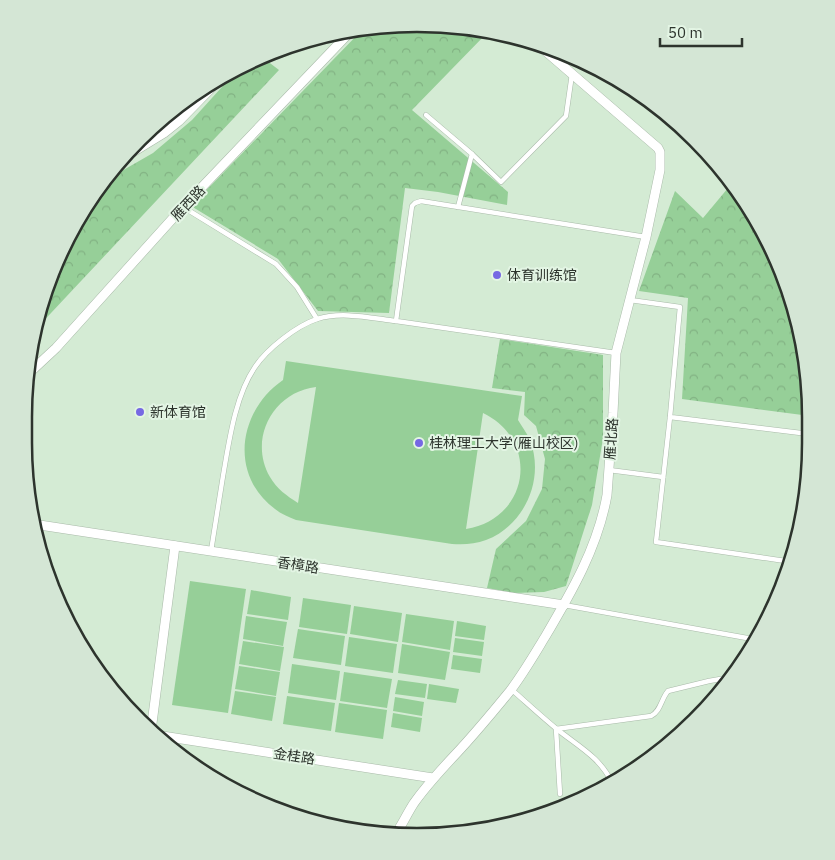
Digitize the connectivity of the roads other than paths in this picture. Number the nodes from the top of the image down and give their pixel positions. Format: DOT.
graph roads {
  1 [pos="342,40"];
  2 [pos="560,60"];
  3 [pos="572,74"];
  4 [pos="200,100"];
  5 [pos="426,115"];
  6 [pos="176,118"];
  7 [pos="179,122"];
  8 [pos="149,142"];
  9 [pos="472,154"];
  10 [pos="183,207"];
  11 [pos="458,207"];
  12 [pos="646,237"];
  13 [pos="629,300"];
  14 [pos="317,318"];
  15 [pos="396,321"];
  16 [pos="616,352"];
  17 [pos="36,367"];
  18 [pos="670,417"];
  19 [pos="802,433"];
  20 [pos="609,470"];
  21 [pos="663,477"];
  22 [pos="42,525"];
  23 [pos="175,546"];
  24 [pos="212,551"];
  25 [pos="784,561"];
  26 [pos="564,605"];
  27 [pos="749,638"];
  28 [pos="722,678"];
  29 [pos="511,689"];
  30 [pos="152,721"];
  31 [pos="556,729"];
  32 [pos="169,736"];
  33 [pos="609,777"];
  34 [pos="433,778"];
  35 [pos="560,794"];
  36 [pos="400,827"];
  1 -- 10 [label="street, 雁西路"];
  2 -- 3 [label="street, 雁北路"];
  3 -- 9 [label="lane"];
  3 -- 12 [label="street, 雁北路"];
  4 -- 7 [label="street"];
  5 -- 9 [label="lane"];
  6 -- 7 [label="lane"];
  7 -- 8 [label="street"];
  9 -- 11 [label="lane"];
  10 -- 14 [label="lane"];
  10 -- 17 [label="street, 雁西路"];
  11 -- 12 [label="lane"];
  11 -- 15 [label="lane"];
  12 -- 13 [label="street, 雁北路"];
  13 -- 16 [label="street, 雁北路"];
  13 -- 18 [label="lane"];
  14 -- 15 [label="lane"];
  14 -- 24 [label="lane"];
  15 -- 16 [label="lane"];
  16 -- 20 [label="street, 雁北路"];
  18 -- 19 [label="lane"];
  18 -- 21 [label="lane"];
  20 -- 21 [label="lane"];
  20 -- 26 [label="street, 雁北路"];
  21 -- 25 [label="lane"];
  22 -- 23 [label="street, 香樟路"];
  23 -- 24 [label="street, 香樟路"];
  23 -- 30 [label="street"];
  24 -- 26 [label="street, 香樟路"];
  26 -- 27 [label="lane"];
  26 -- 29 [label="street, 雁北路"];
  28 -- 31 [label="lane"];
  29 -- 31 [label="lane"];
  29 -- 34 [label="street, 雁北路"];
  31 -- 33 [label="lane"];
  31 -- 35 [label="lane"];
  32 -- 34 [label="street, 金桂路"];
  34 -- 36 [label="street, 雁北路"];
}
